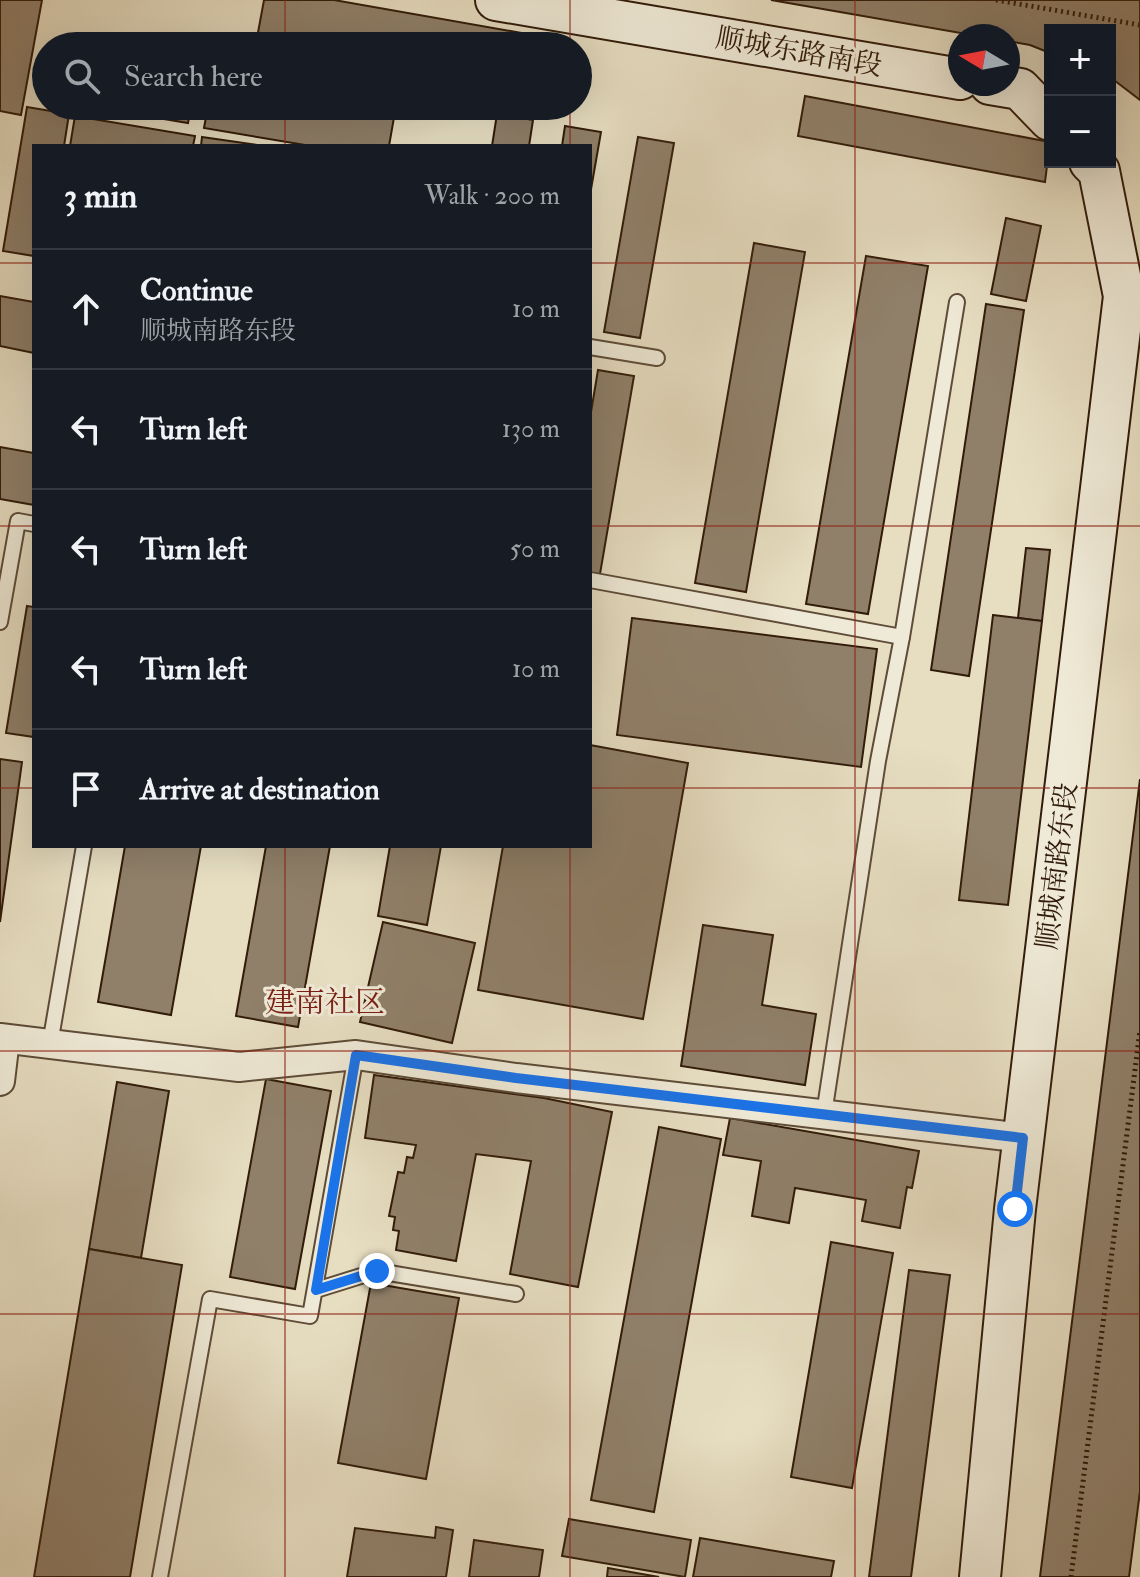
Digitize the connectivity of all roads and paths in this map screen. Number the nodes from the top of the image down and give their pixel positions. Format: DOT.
graph roads {
  1 [pos="496,0"];
  2 [pos="996,0"];
  3 [pos="1140,25"];
  4 [pos="948,77"];
  5 [pos="1017,96"];
  6 [pos="1044,116"];
  7 [pos="1096,168"];
  8 [pos="957,302"];
  9 [pos="592,347"];
  10 [pos="657,358"];
  11 [pos="32,524"];
  12 [pos="592,580"];
  13 [pos="0,622"];
  14 [pos="902,637"];
  15 [pos="84,848"];
  16 [pos="1140,1030"];
  17 [pos="3,1039"];
  18 [pos="50,1044"];
  19 [pos="356,1055"];
  20 [pos="0,1081"];
  21 [pos="824,1114"];
  22 [pos="1023,1138"];
  23 [pos="316,1290"];
  24 [pos="516,1294"];
  25 [pos="160,1577"];
  26 [pos="980,1577"];
  27 [pos="1071,1577"];
  1 -- 4 [label="street, 顺城东路南段"];
  2 -- 3 [label="path"];
  5 -- 6 [label="street"];
  7 -- 22 [label="street, 顺城南路东段"];
  8 -- 14 [label="lane"];
  9 -- 10 [label="lane"];
  11 -- 13 [label="lane"];
  12 -- 14 [label="lane"];
  14 -- 21 [label="lane"];
  15 -- 18 [label="lane"];
  16 -- 27 [label="path"];
  17 -- 18 [label="street"];
  17 -- 20 [label="street"];
  18 -- 19 [label="street"];
  19 -- 21 [label="street"];
  19 -- 23 [label="lane"];
  21 -- 22 [label="street"];
  22 -- 26 [label="street, 顺城南路东段"];
  23 -- 24 [label="lane"];
  23 -- 25 [label="lane"];
}
